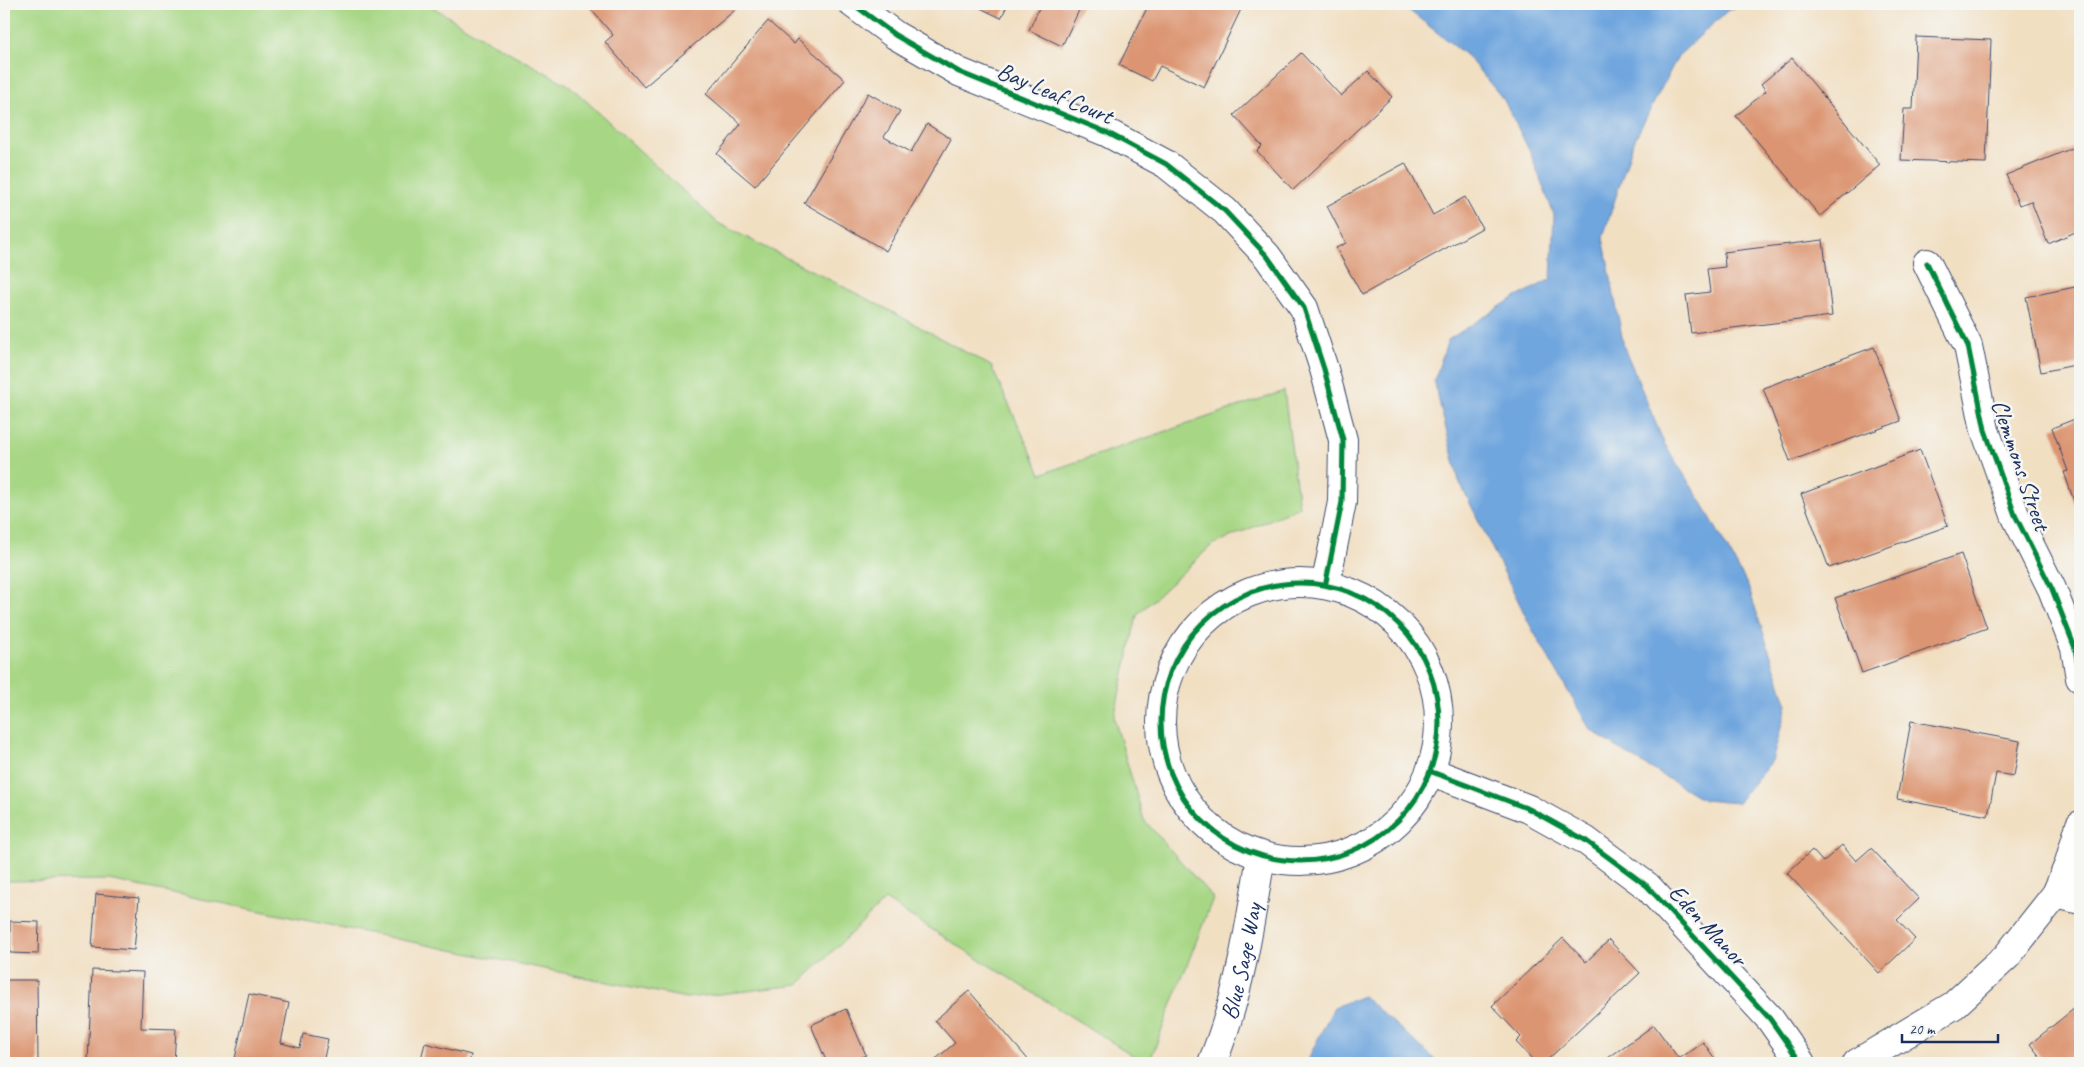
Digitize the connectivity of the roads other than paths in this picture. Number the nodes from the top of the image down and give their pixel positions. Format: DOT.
graph roads {
  1 [pos="853,4"];
  2 [pos="1927,263"];
  3 [pos="1326,582"];
  4 [pos="2080,678"];
  5 [pos="1432,772"];
  6 [pos="2080,825"];
  7 [pos="1261,856"];
  8 [pos="2068,897"];
  9 [pos="1212,1063"];
  10 [pos="1801,1063"];
  11 [pos="1857,1063"];
  1 -- 3 [label="street, Bay Leaf Court"];
  2 -- 4 [label="street, Clemmons Street"];
  3 -- 5 [label="street"];
  3 -- 7 [label="street"];
  5 -- 7 [label="street"];
  5 -- 10 [label="street, Eden Manor"];
  6 -- 8 [label="street"];
  7 -- 9 [label="street, Blue Sage Way"];
  8 -- 11 [label="street"];
}
